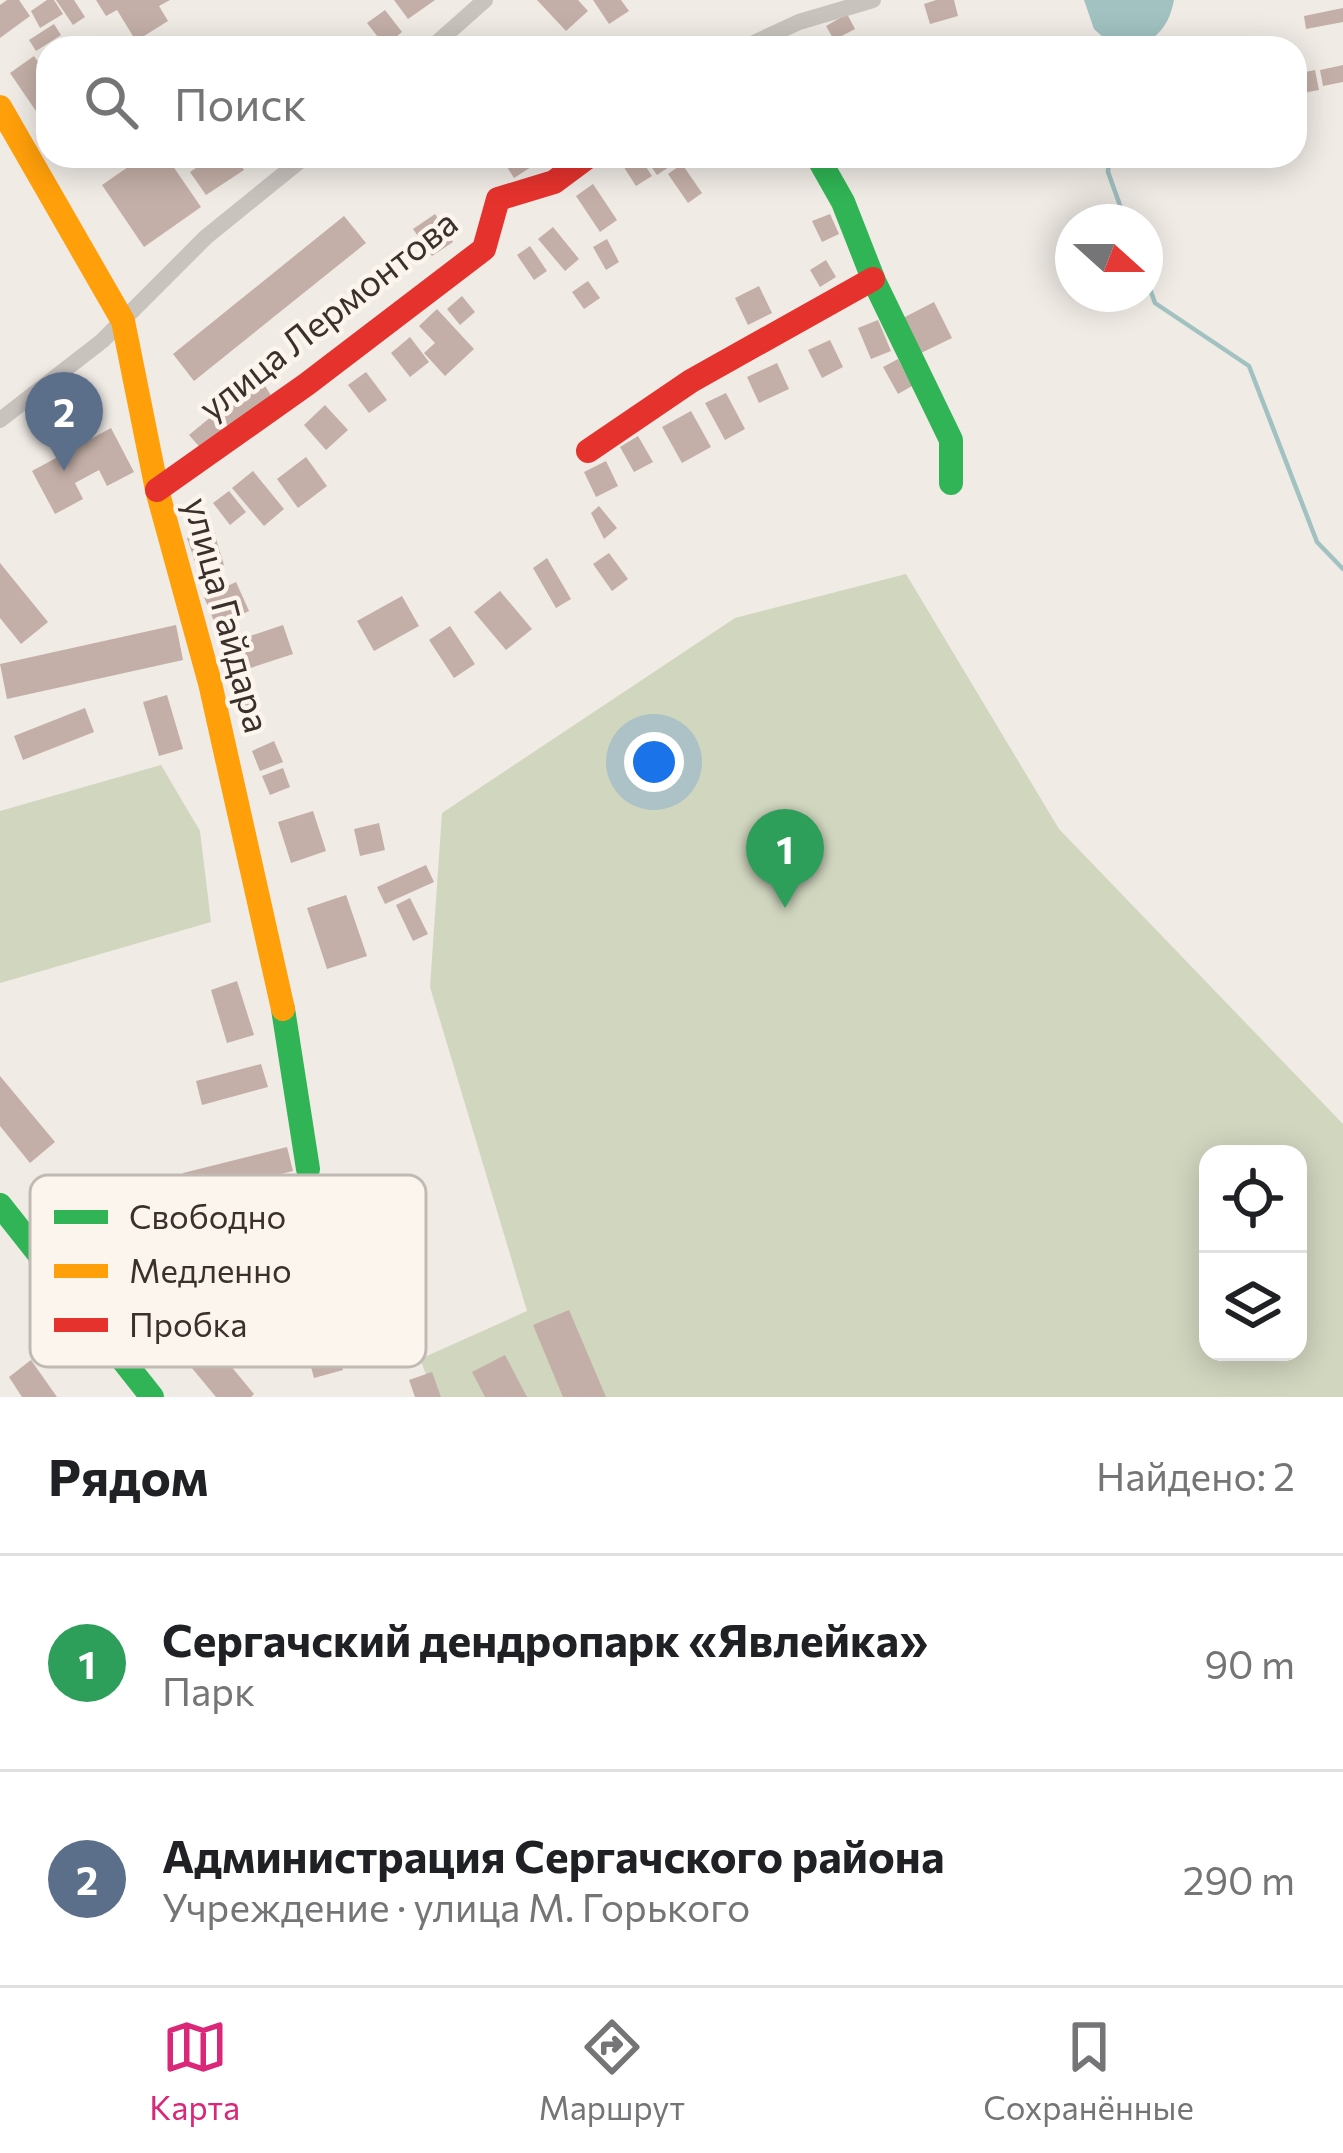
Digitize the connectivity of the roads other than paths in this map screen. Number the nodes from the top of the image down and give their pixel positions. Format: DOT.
graph roads {
  1 [pos="485,0"];
  2 [pos="873,0"];
  3 [pos="444,36"];
  4 [pos="770,36"];
  5 [pos="0,107"];
  6 [pos="291,168"];
  7 [pos="573,168"];
  8 [pos="824,168"];
  9 [pos="873,279"];
  10 [pos="123,321"];
  11 [pos="0,419"];
  12 [pos="588,451"];
  13 [pos="951,483"];
  14 [pos="157,490"];
  15 [pos="308,1169"];
  16 [pos="0,1204"];
  17 [pos="30,1242"];
  18 [pos="128,1367"];
  19 [pos="152,1397"];
  1 -- 3 [label="street"];
  2 -- 4 [label="street"];
  5 -- 10 [label="street, улица Гайдара"];
  6 -- 10 [label="street"];
  7 -- 14 [label="street, улица Лермонтова"];
  8 -- 9 [label="street"];
  9 -- 12 [label="street"];
  9 -- 13 [label="street"];
  10 -- 11 [label="street"];
  10 -- 14 [label="street, улица Гайдара"];
  14 -- 15 [label="street, улица Гайдара"];
  16 -- 17 [label="street"];
  18 -- 19 [label="street"];
}
